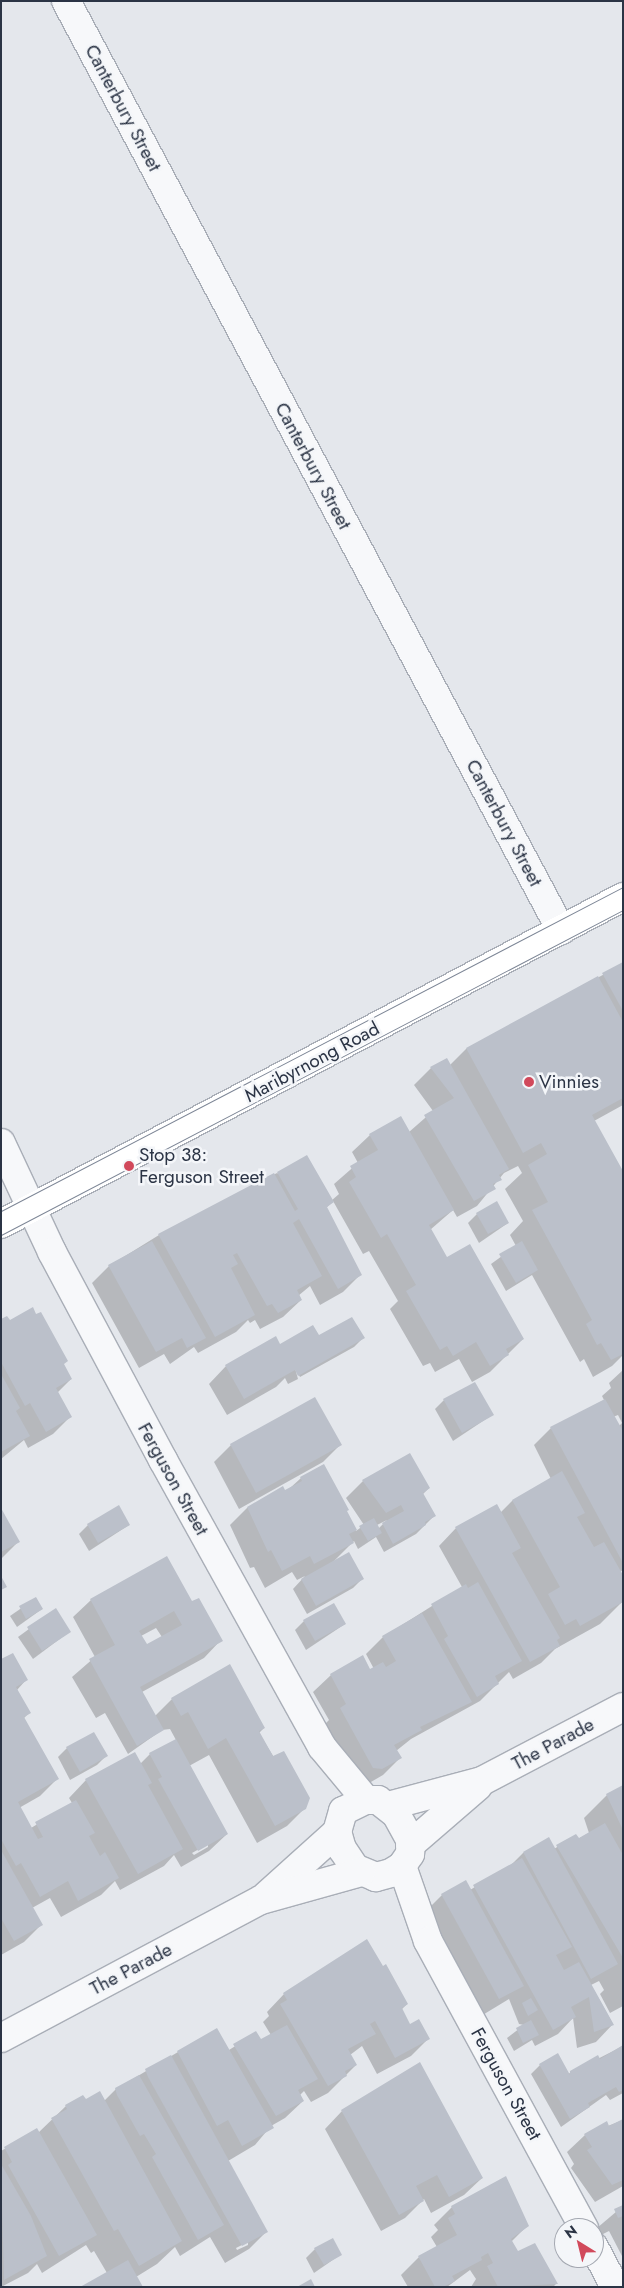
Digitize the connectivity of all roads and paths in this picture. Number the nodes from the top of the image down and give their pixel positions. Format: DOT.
graph roads {
  1 [pos="66,1"];
  2 [pos="623,898"];
  3 [pos="561,930"];
  4 [pos="1,1143"];
  5 [pos="31,1208"];
  6 [pos="1,1224"];
  7 [pos="623,1707"];
  8 [pos="482,1781"];
  9 [pos="358,1812"];
  10 [pos="406,1856"];
  11 [pos="368,1875"];
  12 [pos="261,1900"];
  13 [pos="428,1941"];
  14 [pos="1,2038"];
  15 [pos="579,2218"];
  16 [pos="604,2266"];
  17 [pos="615,2287"];
  1 -- 3 [label="street, Canterbury Street"];
  2 -- 3 [label="main road, Maribyrnong Road"];
  3 -- 5 [label="main road, Maribyrnong Road"];
  4 -- 5 [label="street, Ferguson Street"];
  5 -- 6 [label="main road, Maribyrnong Road"];
  5 -- 9 [label="street, Ferguson Street"];
  7 -- 8 [label="street, The Parade"];
  8 -- 9 [label="street, The Parade"];
  8 -- 10 [label="street, The Parade"];
  9 -- 10 [label="street"];
  9 -- 11 [label="street"];
  9 -- 12 [label="street, The Parade"];
  10 -- 11 [label="street"];
  10 -- 13 [label="street, Ferguson Street"];
  11 -- 12 [label="street, The Parade"];
  11 -- 13 [label="street, Ferguson Street"];
  12 -- 14 [label="street, The Parade"];
  13 -- 15 [label="street, Ferguson Street"];
  16 -- 17 [label="street"];
}
